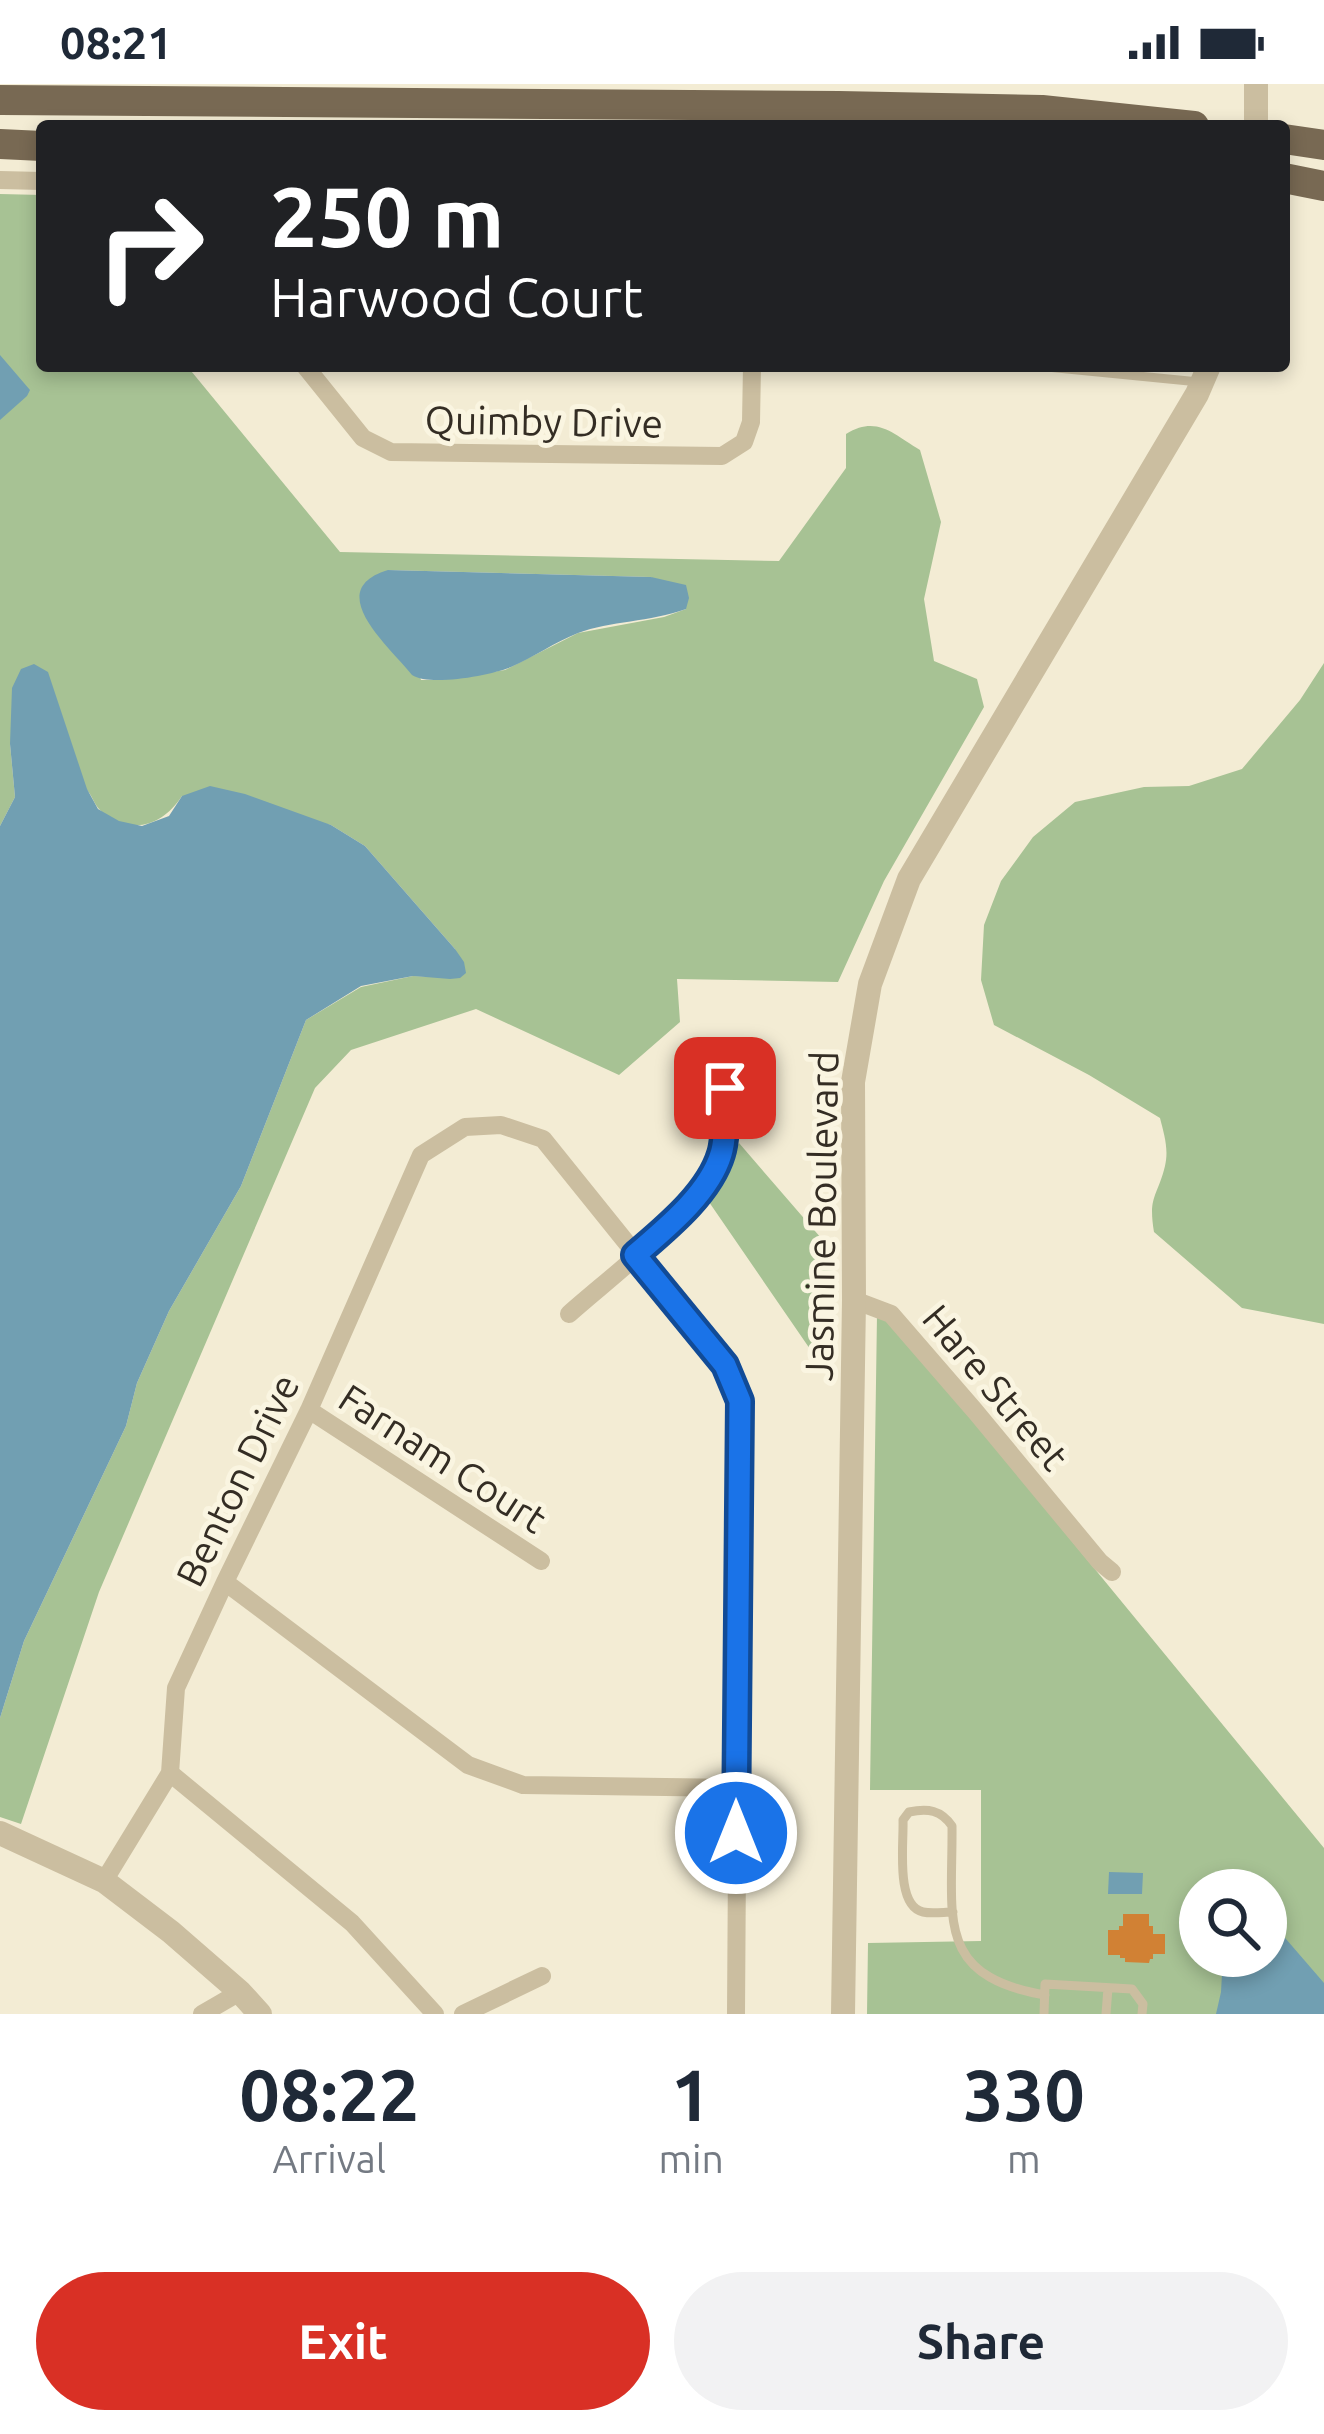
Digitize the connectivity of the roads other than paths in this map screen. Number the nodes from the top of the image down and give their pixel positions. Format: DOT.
graph roads {
  1 [pos="1256,84"];
  2 [pos="449,94"];
  3 [pos="0,100"];
  4 [pos="1137,120"];
  5 [pos="1256,120"];
  6 [pos="1290,140"];
  7 [pos="0,144"];
  8 [pos="36,146"];
  9 [pos="1324,146"];
  10 [pos="1290,179"];
  11 [pos="0,180"];
  12 [pos="36,181"];
  13 [pos="1324,187"];
  14 [pos="309,372"];
  15 [pos="752,372"];
  16 [pos="1162,372"];
  17 [pos="1206,374"];
  18 [pos="725,1088"];
  19 [pos="635,1255"];
  20 [pos="854,1300"];
  21 [pos="568,1314"];
  22 [pos="309,1410"];
  23 [pos="542,1561"];
  24 [pos="1112,1572"];
  25 [pos="224,1582"];
  26 [pos="170,1773"];
  27 [pos="736,1788"];
  28 [pos="0,1833"];
  29 [pos="104,1881"];
  30 [pos="953,1912"];
  31 [pos="542,1976"];
  32 [pos="1108,1988"];
  33 [pos="240,1992"];
  34 [pos="1045,1995"];
  35 [pos="202,2014"];
  36 [pos="260,2014"];
  37 [pos="435,2014"];
  38 [pos="464,2014"];
  39 [pos="736,2014"];
  40 [pos="843,2014"];
  41 [pos="1044,2014"];
  42 [pos="1106,2014"];
  43 [pos="1142,2014"];
  1 -- 5 [label="street"];
  2 -- 3 [label="main road"];
  2 -- 4 [label="main road"];
  6 -- 9 [label="main road"];
  7 -- 8 [label="main road"];
  10 -- 13 [label="main road"];
  11 -- 12 [label="street"];
  14 -- 15 [label="street, Quimby Drive"];
  16 -- 17 [label="lane"];
  17 -- 20 [label="street, Jasmine Boulevard"];
  18 -- 19 [label="street"];
  19 -- 21 [label="street"];
  19 -- 22 [label="street, Benton Drive"];
  19 -- 27 [label="street"];
  20 -- 24 [label="street, Hare Street"];
  20 -- 40 [label="street, Jasmine Boulevard"];
  22 -- 23 [label="street, Farnam Court"];
  22 -- 25 [label="street, Benton Drive"];
  25 -- 26 [label="street, Benton Drive"];
  25 -- 27 [label="street"];
  26 -- 29 [label="street, Benton Drive"];
  26 -- 37 [label="street"];
  27 -- 39 [label="street"];
  28 -- 29 [label="street"];
  29 -- 33 [label="street"];
  30 -- 30 [label="lane"];
  30 -- 34 [label="lane"];
  31 -- 38 [label="street"];
  32 -- 34 [label="lane"];
  32 -- 42 [label="lane"];
  32 -- 43 [label="lane"];
  33 -- 35 [label="street"];
  33 -- 36 [label="street"];
  34 -- 41 [label="lane"];
}
